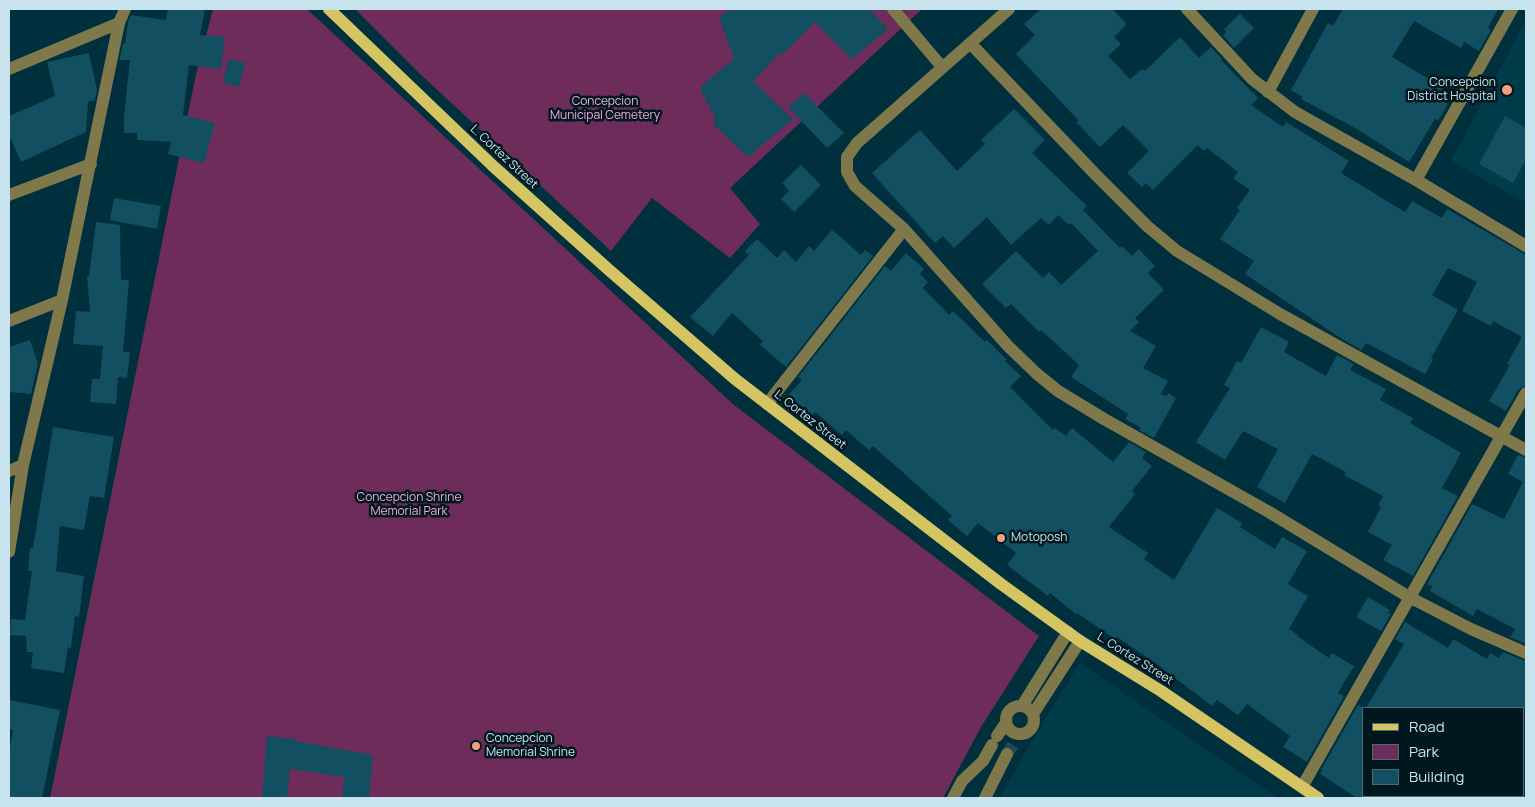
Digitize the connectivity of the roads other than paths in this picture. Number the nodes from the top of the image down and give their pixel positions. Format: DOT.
graph roads {
  1 [pos="125,9"];
  2 [pos="328,9"];
  3 [pos="893,9"];
  4 [pos="1009,9"];
  5 [pos="1188,9"];
  6 [pos="1313,9"];
  7 [pos="1512,9"];
  8 [pos="119,23"];
  9 [pos="970,42"];
  10 [pos="942,67"];
  11 [pos="9,69"];
  12 [pos="1268,92"];
  13 [pos="91,164"];
  14 [pos="1416,180"];
  15 [pos="9,195"];
  16 [pos="904,229"];
  17 [pos="1526,246"];
  18 [pos="62,300"];
  19 [pos="9,321"];
  20 [pos="1526,393"];
  21 [pos="767,404"];
  22 [pos="1500,436"];
  23 [pos="1526,450"];
  24 [pos="23,466"];
  25 [pos="9,471"];
  26 [pos="9,552"];
  27 [pos="1409,597"];
  28 [pos="1068,632"];
  29 [pos="1080,641"];
  30 [pos="1526,653"];
  31 [pos="1022,706"];
  32 [pos="1034,714"];
  33 [pos="1006,723"];
  34 [pos="1013,744"];
  35 [pos="1302,787"];
  36 [pos="953,798"];
  37 [pos="985,798"];
  38 [pos="1318,798"];
  1 -- 8 [label="street"];
  2 -- 21 [label="main road, L. Cortez Street"];
  3 -- 10 [label="street"];
  4 -- 9 [label="street"];
  5 -- 12 [label="street"];
  6 -- 12 [label="street"];
  7 -- 14 [label="street"];
  8 -- 11 [label="street"];
  8 -- 13 [label="street"];
  9 -- 10 [label="street"];
  9 -- 22 [label="street"];
  10 -- 16 [label="street"];
  12 -- 14 [label="street"];
  13 -- 15 [label="street"];
  13 -- 18 [label="street"];
  14 -- 17 [label="street"];
  16 -- 21 [label="street"];
  16 -- 27 [label="street"];
  18 -- 19 [label="street"];
  18 -- 24 [label="street"];
  20 -- 22 [label="street"];
  21 -- 28 [label="main road, L. Cortez Street"];
  22 -- 23 [label="street"];
  22 -- 27 [label="street"];
  24 -- 25 [label="street"];
  24 -- 26 [label="street"];
  27 -- 30 [label="street"];
  27 -- 35 [label="street"];
  28 -- 29 [label="main road, L. Cortez Street"];
  28 -- 31 [label="street"];
  29 -- 32 [label="street"];
  29 -- 35 [label="main road, L. Cortez Street"];
  31 -- 32 [label="street"];
  31 -- 33 [label="street"];
  32 -- 34 [label="street"];
  33 -- 34 [label="street"];
  33 -- 36 [label="street"];
  34 -- 37 [label="street"];
  35 -- 38 [label="main road, L. Cortez Street"];
}
